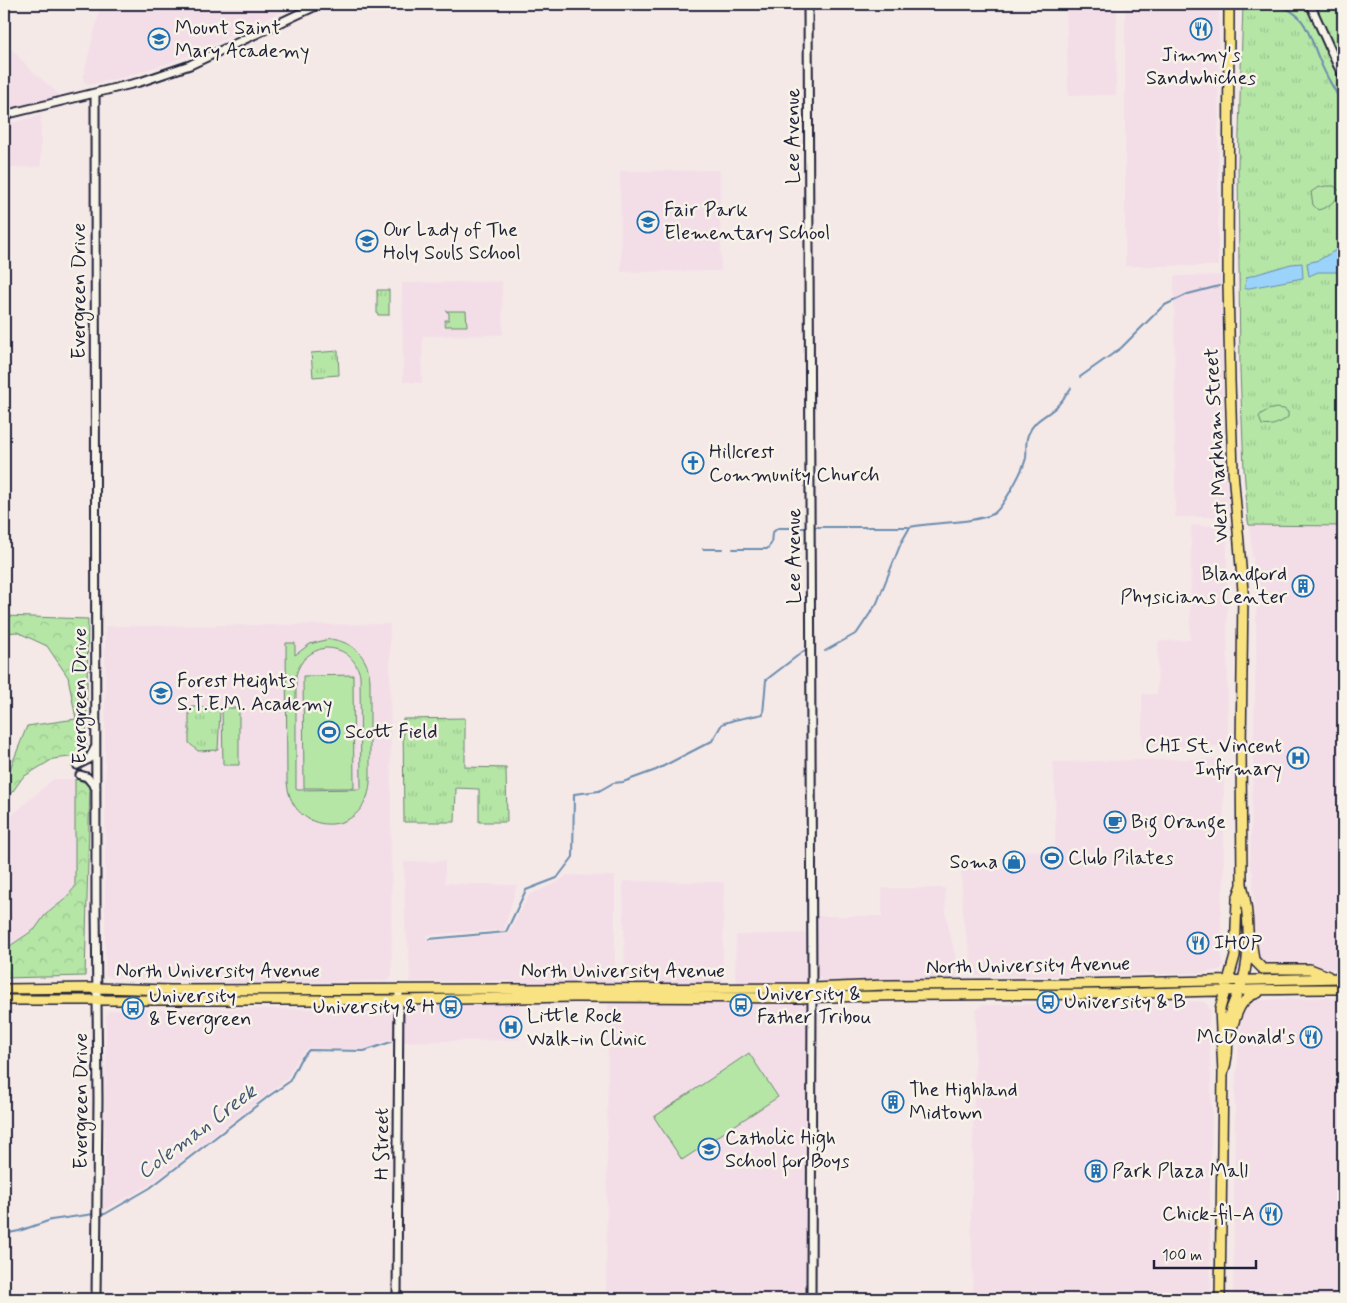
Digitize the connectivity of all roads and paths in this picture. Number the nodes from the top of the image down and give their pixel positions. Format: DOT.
graph roads {
  1 [pos="320,4"];
  2 [pos="808,4"];
  3 [pos="1229,4"];
  4 [pos="1310,4"];
  5 [pos="1343,75"];
  6 [pos="95,93"];
  7 [pos="4,116"];
  8 [pos="96,745"];
  9 [pos="77,765"];
  10 [pos="80,775"];
  11 [pos="96,788"];
  12 [pos="1242,884"];
  13 [pos="1247,904"];
  14 [pos="1333,978"];
  15 [pos="1343,978"];
  16 [pos="1243,979"];
  17 [pos="1229,980"];
  18 [pos="97,988"];
  19 [pos="399,989"];
  20 [pos="4,990"];
  21 [pos="1272,990"];
  22 [pos="1343,990"];
  23 [pos="1225,991"];
  24 [pos="1238,991"];
  25 [pos="812,993"];
  26 [pos="97,999"];
  27 [pos="4,1000"];
  28 [pos="399,1000"];
  29 [pos="1228,1039"];
  30 [pos="1223,1073"];
  31 [pos="96,1299"];
  32 [pos="397,1299"];
  33 [pos="811,1299"];
  34 [pos="1220,1299"];
  1 -- 6 [label="street"];
  2 -- 25 [label="street, Lee Avenue"];
  3 -- 12 [label="main road, West Markham Street"];
  4 -- 5 [label="street"];
  6 -- 7 [label="street"];
  6 -- 8 [label="street, Evergreen Drive"];
  8 -- 9 [label="street"];
  8 -- 11 [label="street, Evergreen Drive"];
  10 -- 11 [label="street"];
  11 -- 18 [label="street, Evergreen Drive"];
  12 -- 13 [label="main road, West Markham Street"];
  12 -- 17 [label="main road, West Markham Street"];
  13 -- 14 [label="main road"];
  13 -- 16 [label="main road, West Markham Street"];
  14 -- 15 [label="main road, North University Avenue"];
  14 -- 16 [label="main road, North University Avenue"];
  16 -- 17 [label="main road, North University Avenue"];
  16 -- 24 [label="main road, West Markham Street"];
  17 -- 23 [label="main road, West Markham Street"];
  17 -- 25 [label="main road, North University Avenue"];
  18 -- 19 [label="main road, North University Avenue"];
  18 -- 20 [label="main road, North University Avenue"];
  18 -- 26 [label="street, Evergreen Drive"];
  19 -- 25 [label="main road, North University Avenue"];
  19 -- 28 [label="street, H Street"];
  21 -- 22 [label="main road, North University Avenue"];
  21 -- 24 [label="main road, North University Avenue"];
  21 -- 29 [label="main road"];
  23 -- 24 [label="main road, North University Avenue"];
  23 -- 25 [label="main road, North University Avenue"];
  23 -- 30 [label="main road, West Markham Street"];
  24 -- 29 [label="main road, West Markham Street"];
  25 -- 28 [label="main road, North University Avenue"];
  25 -- 33 [label="street, Lee Avenue"];
  26 -- 27 [label="main road, North University Avenue"];
  26 -- 28 [label="main road, North University Avenue"];
  26 -- 31 [label="street, Evergreen Drive"];
  28 -- 32 [label="street, H Street"];
  29 -- 30 [label="main road, West Markham Street"];
  30 -- 34 [label="main road, West Markham Street"];
}
